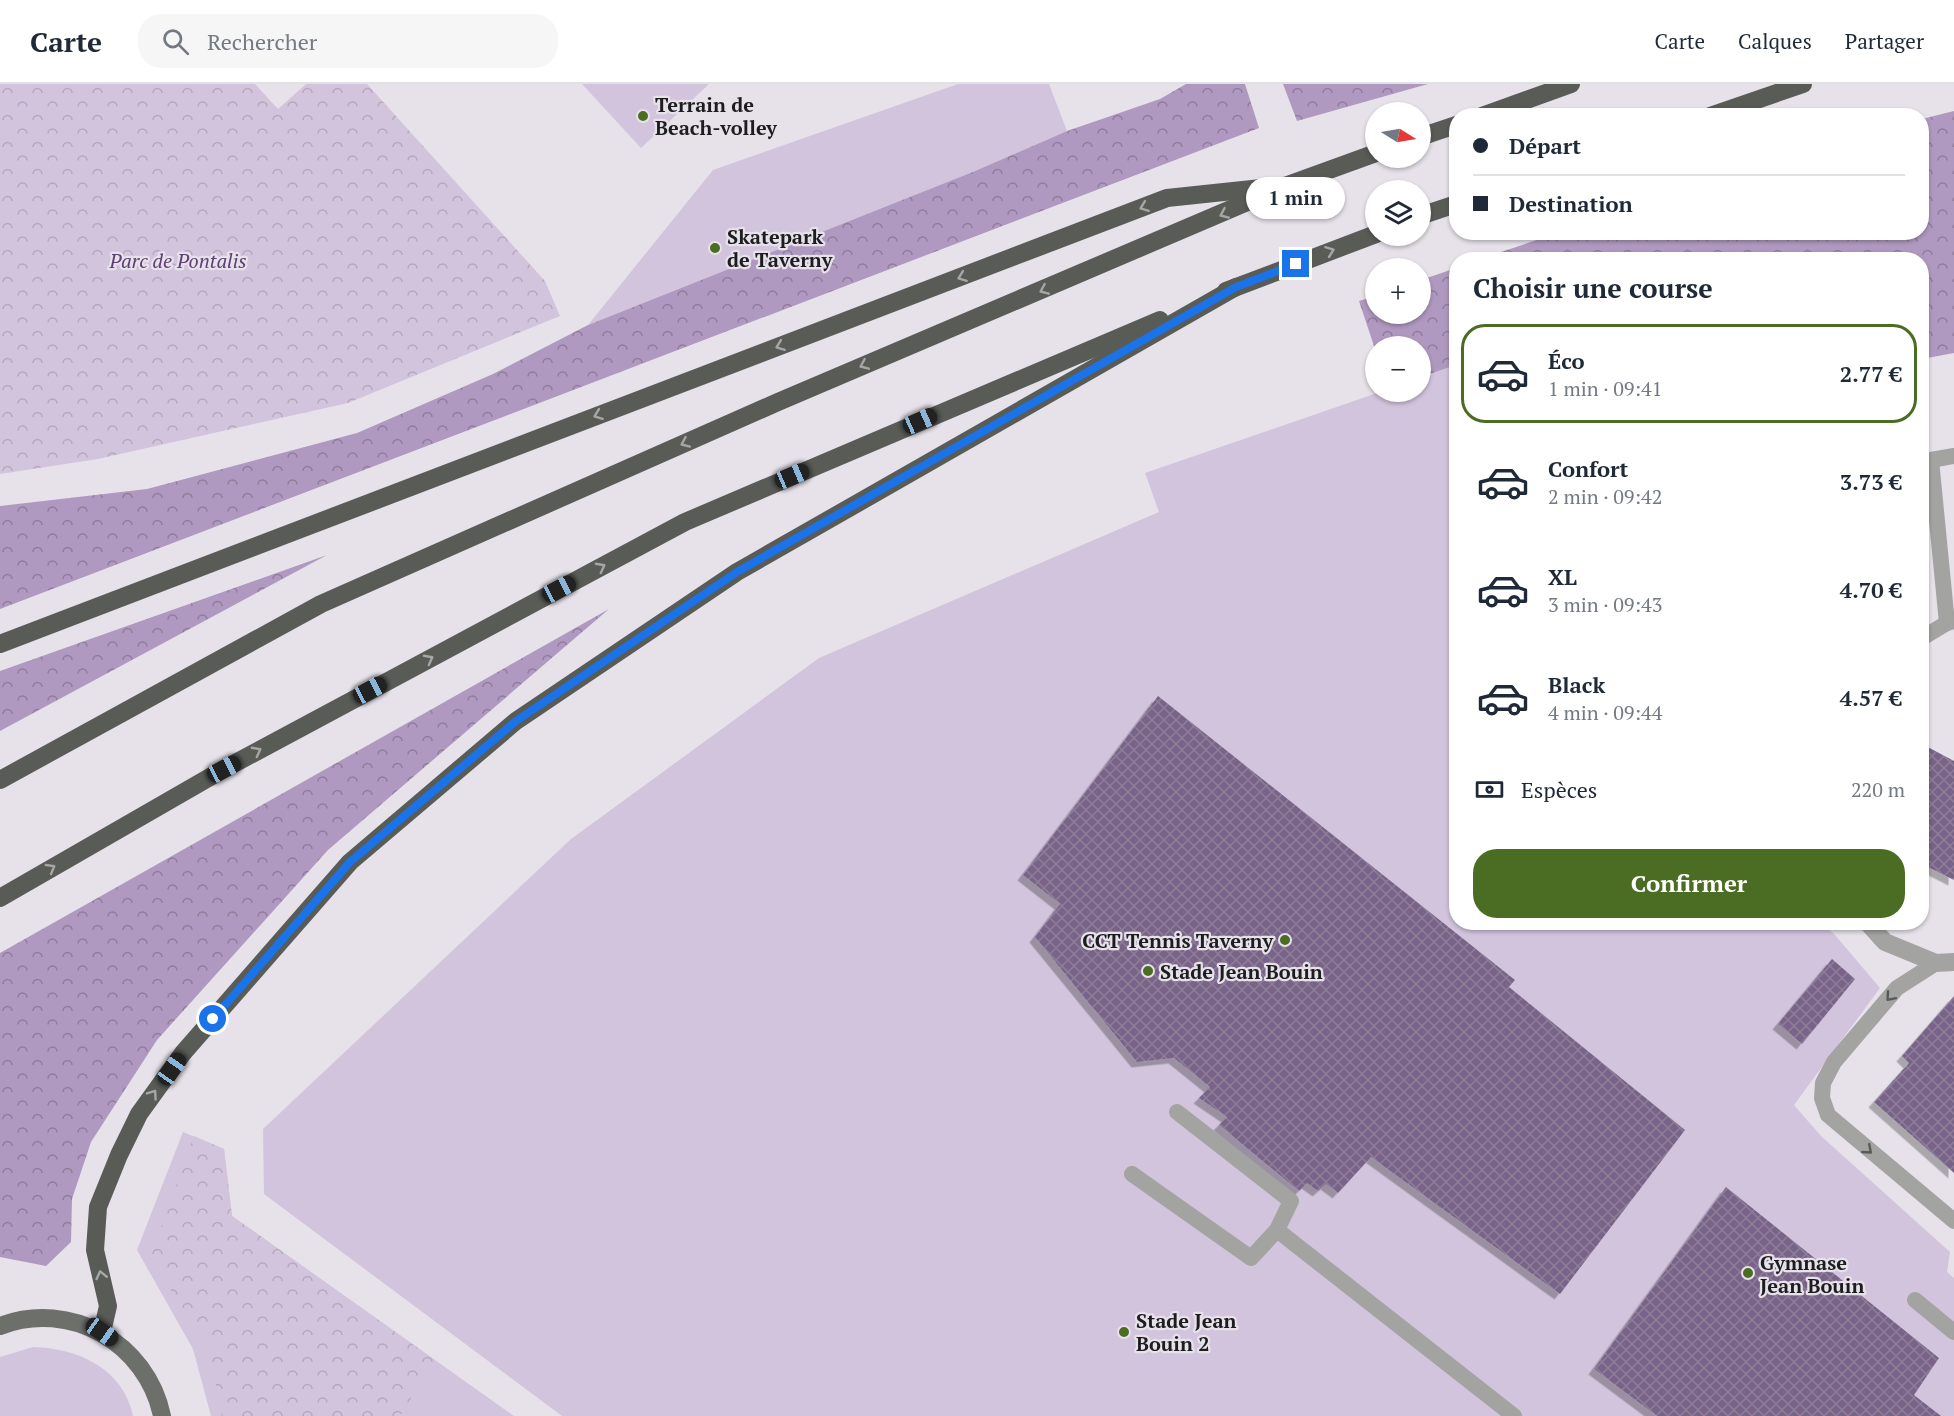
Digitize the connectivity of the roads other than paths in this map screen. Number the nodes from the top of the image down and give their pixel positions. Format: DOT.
graph roads {
  1 [pos="1570,84"];
  2 [pos="1803,84"];
  3 [pos="1504,108"];
  4 [pos="1733,108"];
  5 [pos="1449,127"];
  6 [pos="1431,133"];
  7 [pos="1365,157"];
  8 [pos="1284,186"];
  9 [pos="1449,206"];
  10 [pos="1431,212"];
  11 [pos="1365,238"];
  12 [pos="1236,287"];
  13 [pos="1954,456"];
  14 [pos="1950,622"];
  15 [pos="1929,634"];
  16 [pos="0,644"];
  17 [pos="0,780"];
  18 [pos="0,898"];
  19 [pos="1874,930"];
  20 [pos="1945,962"];
  21 [pos="1177,1112"];
  22 [pos="1132,1174"];
  23 [pos="1954,1221"];
  24 [pos="1277,1230"];
  25 [pos="1915,1300"];
  26 [pos="4,1323"];
  27 [pos="102,1332"];
  28 [pos="1954,1332"];
  29 [pos="162,1416"];
  30 [pos="1514,1416"];
  1 -- 3 [label="highway"];
  2 -- 4 [label="highway"];
  5 -- 6 [label="highway"];
  7 -- 8 [label="highway"];
  8 -- 16 [label="highway, one-way"];
  8 -- 17 [label="highway, one-way"];
  9 -- 10 [label="highway"];
  12 -- 11 [label="highway, one-way"];
  18 -- 12 [label="highway, one-way"];
  27 -- 12 [label="highway, one-way"];
  13 -- 14 [label="lane"];
  14 -- 15 [label="lane"];
  19 -- 20 [label="street"];
  20 -- 23 [label="lane, one-way"];
  21 -- 24 [label="lane"];
  22 -- 24 [label="lane"];
  24 -- 30 [label="lane"];
  25 -- 28 [label="lane"];
  26 -- 27 [label="main road"];
  27 -- 29 [label="main road"];
}
